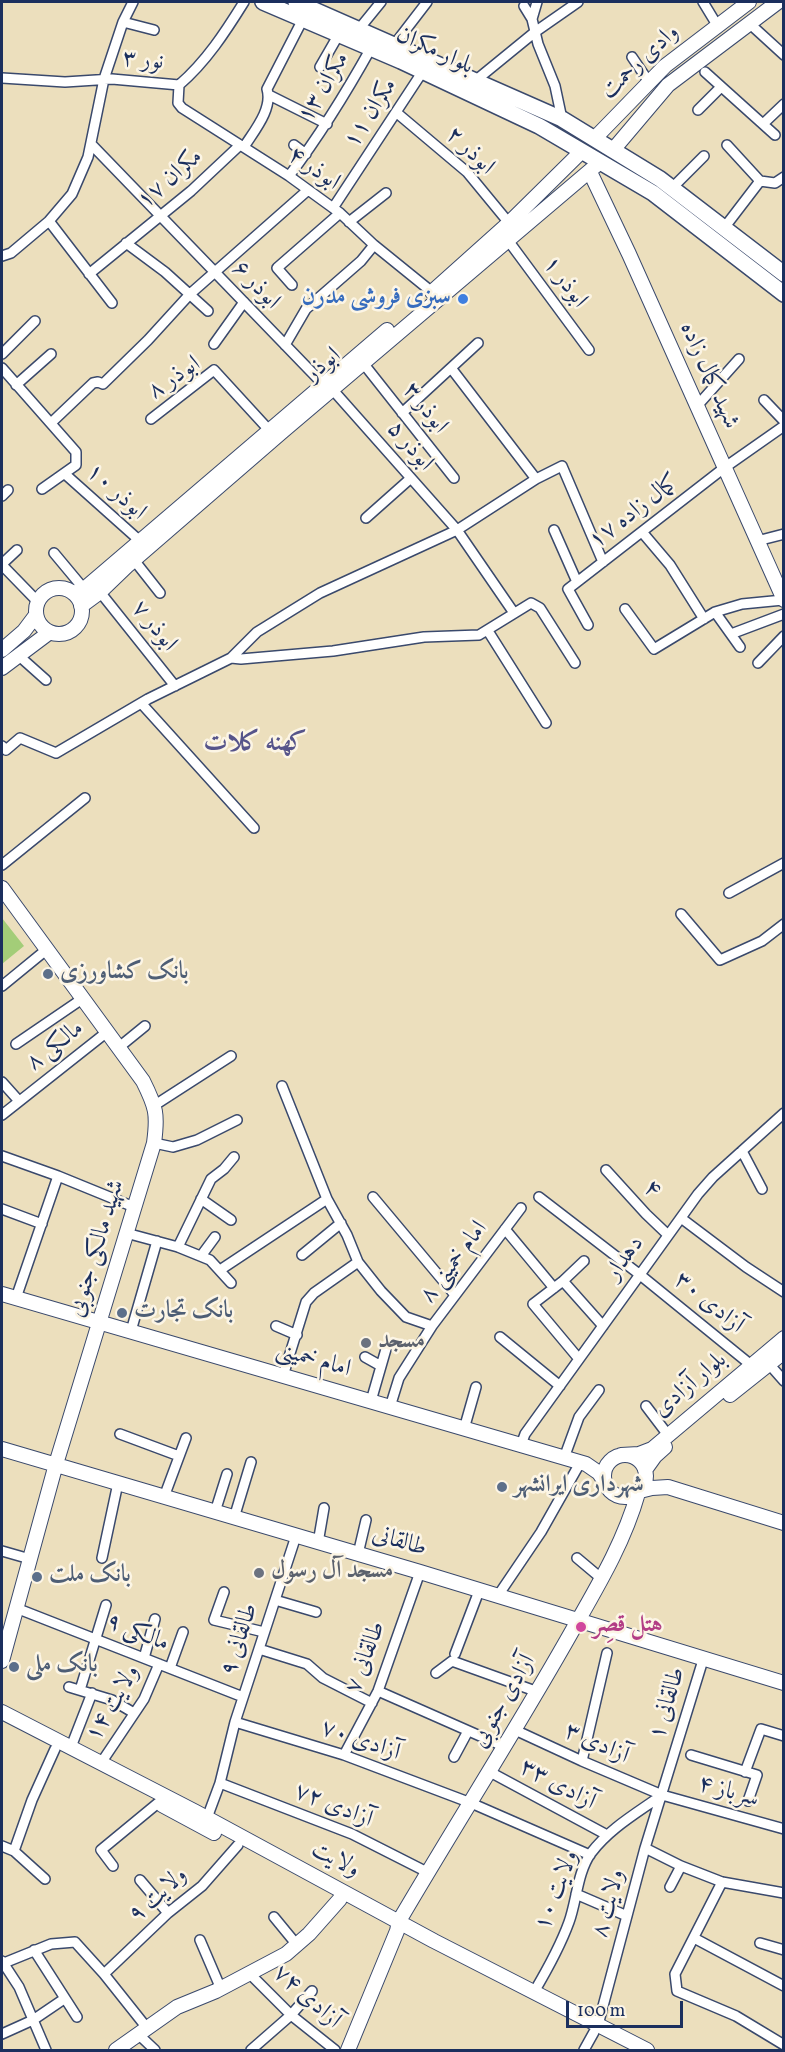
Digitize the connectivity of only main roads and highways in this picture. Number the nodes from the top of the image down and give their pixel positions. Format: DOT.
graph roads {
  1 [pos="263,2"];
  2 [pos="296,2"];
  3 [pos="749,2"];
  4 [pos="778,2"];
  5 [pos="595,138"];
  6 [pos="613,150"];
  7 [pos="581,152"];
  8 [pos="594,167"];
  9 [pos="479,257"];
  10 [pos="783,274"];
  11 [pos="783,294"];
  12 [pos="327,387"];
  13 [pos="79,591"];
  14 [pos="783,600"];
  15 [pos="81,606"];
  16 [pos="37,608"];
  17 [pos="50,632"];
  18 [pos="2,650"];
  19 [pos="2,668"];
  20 [pos="2,888"];
  21 [pos="2,1294"];
  22 [pos="99,1322"];
  23 [pos="783,1338"];
  24 [pos="783,1352"];
  25 [pos="2,1449"];
  26 [pos="618,1456"];
  27 [pos="57,1464"];
  28 [pos="583,1464"];
  29 [pos="646,1473"];
  30 [pos="605,1482"];
  31 [pos="668,1487"];
  32 [pos="639,1492"];
  33 [pos="619,1496"];
  34 [pos="783,1523"];
  35 [pos="623,1536"];
  36 [pos="578,1621"];
  37 [pos="2,1653"];
  38 [pos="783,1683"];
  39 [pos="2,1712"];
  40 [pos="2,1720"];
  41 [pos="340,1899"];
  42 [pos="398,1926"];
  43 [pos="596,2029"];
  44 [pos="116,2050"];
  45 [pos="348,2050"];
  46 [pos="629,2050"];
  47 [pos="647,2050"];
  1 -- 7 [label="main road, بلوار مکران"];
  2 -- 5 [label="main road"];
  3 -- 5 [label="main road, وادی رحمت"];
  4 -- 6 [label="main road, وادی رحمت"];
  5 -- 6 [label="main road"];
  5 -- 7 [label="main road"];
  6 -- 8 [label="main road"];
  6 -- 10 [label="main road"];
  7 -- 8 [label="main road, بلوار مکران"];
  7 -- 9 [label="main road, ابوذر"];
  8 -- 9 [label="main road, ابوذر"];
  8 -- 11 [label="main road"];
  8 -- 14 [label="main road, شهید کمال زاده"];
  9 -- 12 [label="main road, ابوذر"];
  9 -- 12 [label="main road, ابوذر"];
  12 -- 13 [label="main road, ابوذر"];
  12 -- 15 [label="main road, ابوذر"];
  13 -- 15 [label="main road"];
  13 -- 16 [label="main road"];
  15 -- 17 [label="main road"];
  16 -- 17 [label="main road"];
  16 -- 18 [label="main road"];
  17 -- 19 [label="main road"];
  20 -- 22 [label="main road, شهید مالکی جنوبی"];
  21 -- 22 [label="main road, امام خمینی"];
  22 -- 27 [label="main road, شهید مالکی جنوبی"];
  22 -- 28 [label="main road, امام خمینی"];
  23 -- 26 [label="main road, بلوار آزادی"];
  24 -- 29 [label="main road, بلوار آزادی"];
  25 -- 27 [label="main road, طالقانی"];
  26 -- 28 [label="main road, بلوار آزادی"];
  26 -- 29 [label="main road"];
  26 -- 30 [label="main road"];
  27 -- 36 [label="main road, طالقانی"];
  27 -- 37 [label="main road, شهید مالکی جنوبی"];
  28 -- 30 [label="main road, امام خمینی"];
  29 -- 31 [label="main road"];
  29 -- 32 [label="main road"];
  30 -- 33 [label="main road"];
  31 -- 32 [label="main road"];
  31 -- 34 [label="main road"];
  32 -- 33 [label="main road"];
  32 -- 35 [label="main road"];
  33 -- 35 [label="main road, آزادی جنوبی"];
  35 -- 36 [label="main road, آزادی جنوبی"];
  36 -- 38 [label="main road, طالقانی"];
  36 -- 42 [label="main road, آزادی جنوبی"];
  39 -- 42 [label="main road, ولایت"];
  40 -- 41 [label="main road, ولایت"];
  41 -- 42 [label="main road, ولایت"];
  41 -- 44 [label="main road"];
  42 -- 43 [label="main road, ولایت"];
  42 -- 43 [label="main road, ولایت"];
  42 -- 45 [label="main road, آزادی جنوبی"];
  43 -- 46 [label="main road, ولایت"];
  43 -- 47 [label="main road, ولایت"];
}
